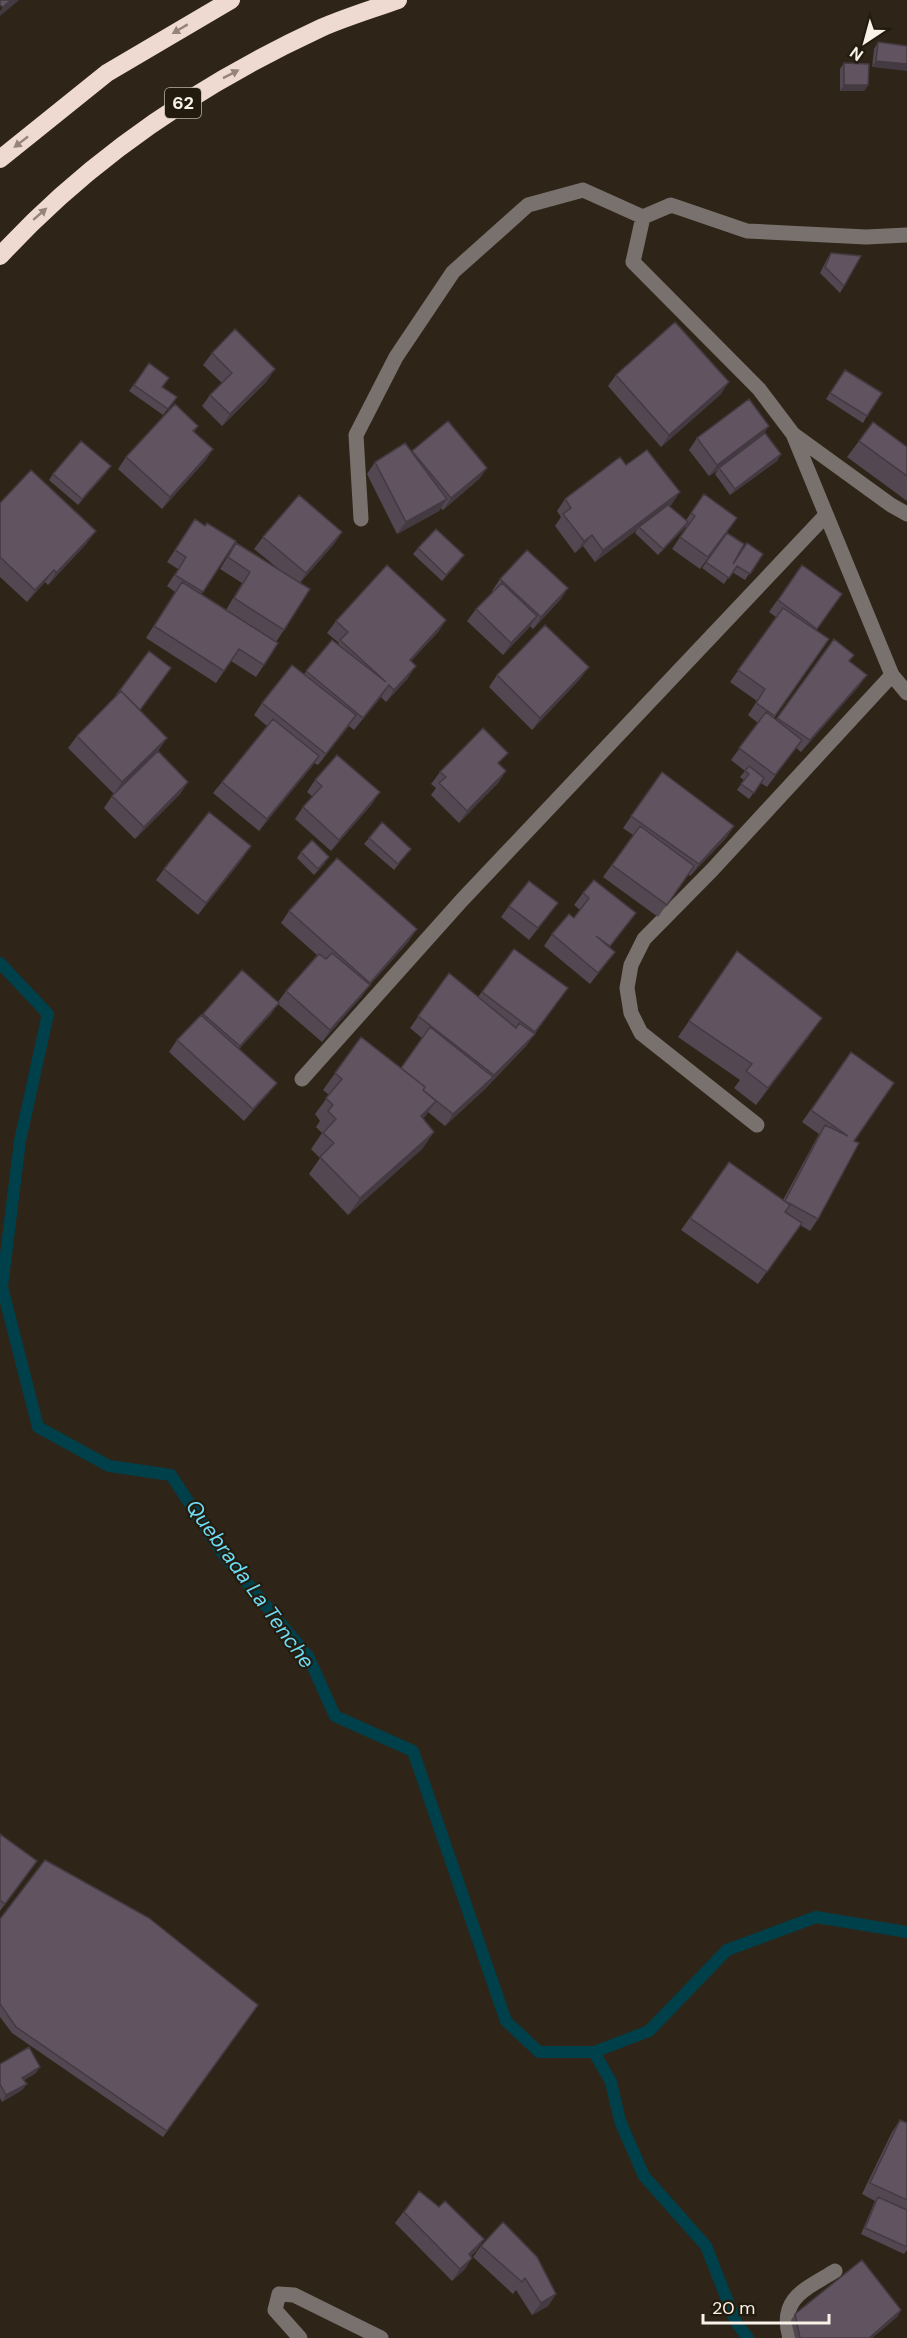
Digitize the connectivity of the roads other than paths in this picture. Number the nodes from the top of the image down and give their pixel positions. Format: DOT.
graph roads {
  1 [pos="231,0"];
  2 [pos="398,0"];
  3 [pos="0,159"];
  4 [pos="643,217"];
  5 [pos="907,235"];
  6 [pos="0,256"];
  7 [pos="793,434"];
  8 [pos="907,514"];
  9 [pos="826,515"];
  10 [pos="361,519"];
  11 [pos="892,675"];
  12 [pos="907,693"];
  13 [pos="302,1079"];
  14 [pos="757,1125"];
  15 [pos="835,2271"];
  16 [pos="300,2338"];
  17 [pos="381,2338"];
  18 [pos="790,2338"];
  1 -- 3 [label="highway, one-way"];
  6 -- 2 [label="highway, 62, one-way"];
  4 -- 5 [label="street"];
  4 -- 7 [label="street"];
  4 -- 10 [label="street"];
  7 -- 8 [label="street"];
  7 -- 9 [label="street"];
  9 -- 11 [label="street"];
  9 -- 13 [label="street"];
  11 -- 12 [label="street"];
  11 -- 14 [label="street"];
  15 -- 18 [label="street"];
  16 -- 17 [label="street"];
}
